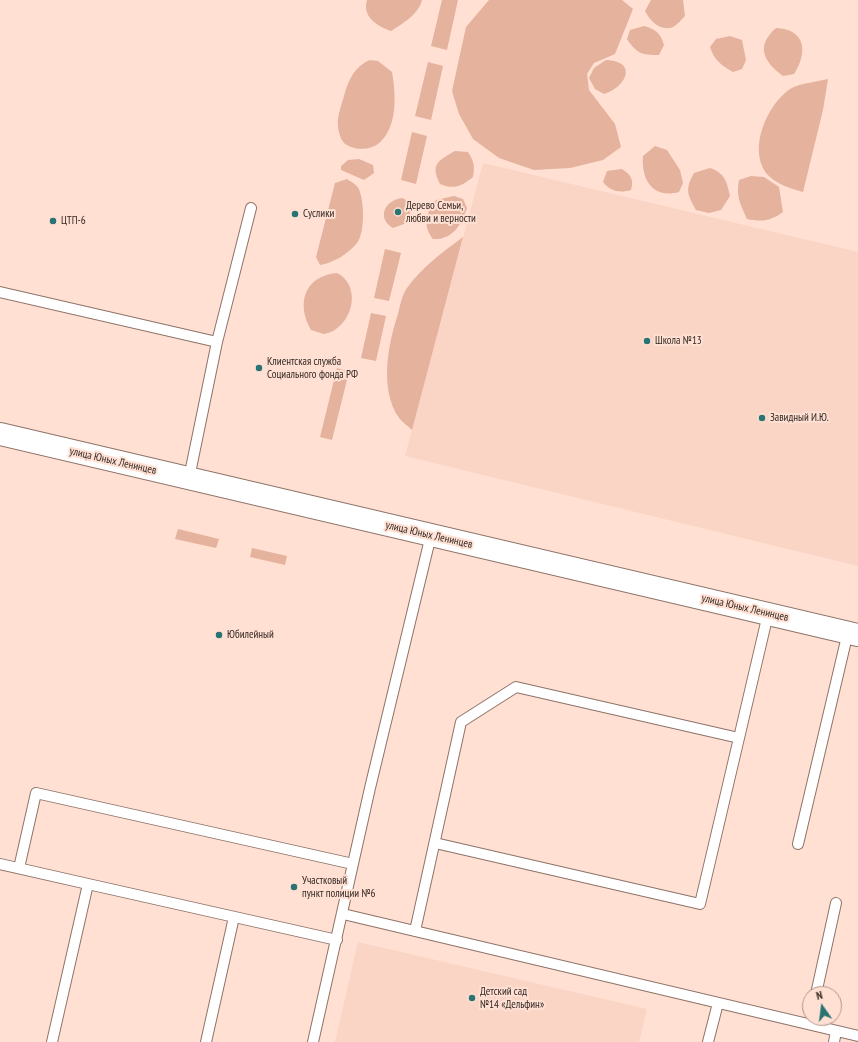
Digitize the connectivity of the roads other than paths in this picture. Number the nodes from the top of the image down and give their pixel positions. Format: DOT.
graph roads {
  1 [pos="251,208"];
  2 [pos="0,292"];
  3 [pos="217,342"];
  4 [pos="0,434"];
  5 [pos="189,478"];
  6 [pos="431,535"];
  7 [pos="768,614"];
  8 [pos="853,634"];
  9 [pos="739,738"];
  10 [pos="435,843"];
  11 [pos="798,844"];
  12 [pos="0,864"];
  13 [pos="353,864"];
  14 [pos="18,868"];
  15 [pos="88,884"];
  16 [pos="836,904"];
  17 [pos="343,914"];
  18 [pos="234,917"];
  19 [pos="415,931"];
  20 [pos="337,940"];
  21 [pos="818,986"];
  22 [pos="718,1003"];
  23 [pos="802,1019"];
  24 [pos="823,1026"];
  25 [pos="836,1031"];
  26 [pos="858,1036"];
  27 [pos="52,1042"];
  28 [pos="206,1042"];
  29 [pos="314,1042"];
  30 [pos="708,1042"];
  31 [pos="834,1042"];
  1 -- 3 [label="lane"];
  2 -- 3 [label="lane"];
  3 -- 5 [label="lane"];
  4 -- 5 [label="street, улица Юных Ленинцев"];
  5 -- 6 [label="street, улица Юных Ленинцев"];
  6 -- 7 [label="street, улица Юных Ленинцев"];
  6 -- 13 [label="lane"];
  7 -- 8 [label="street, улица Юных Ленинцев"];
  7 -- 9 [label="lane"];
  8 -- 11 [label="lane"];
  9 -- 10 [label="lane"];
  9 -- 10 [label="lane"];
  10 -- 19 [label="lane"];
  12 -- 14 [label="lane"];
  13 -- 14 [label="lane"];
  13 -- 17 [label="lane"];
  14 -- 15 [label="lane"];
  15 -- 18 [label="lane"];
  15 -- 27 [label="lane"];
  16 -- 21 [label="lane"];
  17 -- 19 [label="lane"];
  17 -- 20 [label="lane"];
  18 -- 20 [label="lane"];
  18 -- 28 [label="lane"];
  19 -- 22 [label="lane"];
  20 -- 29 [label="lane"];
  22 -- 23 [label="lane"];
  22 -- 30 [label="lane"];
  24 -- 25 [label="lane"];
  25 -- 26 [label="lane"];
  25 -- 31 [label="lane"];
}
